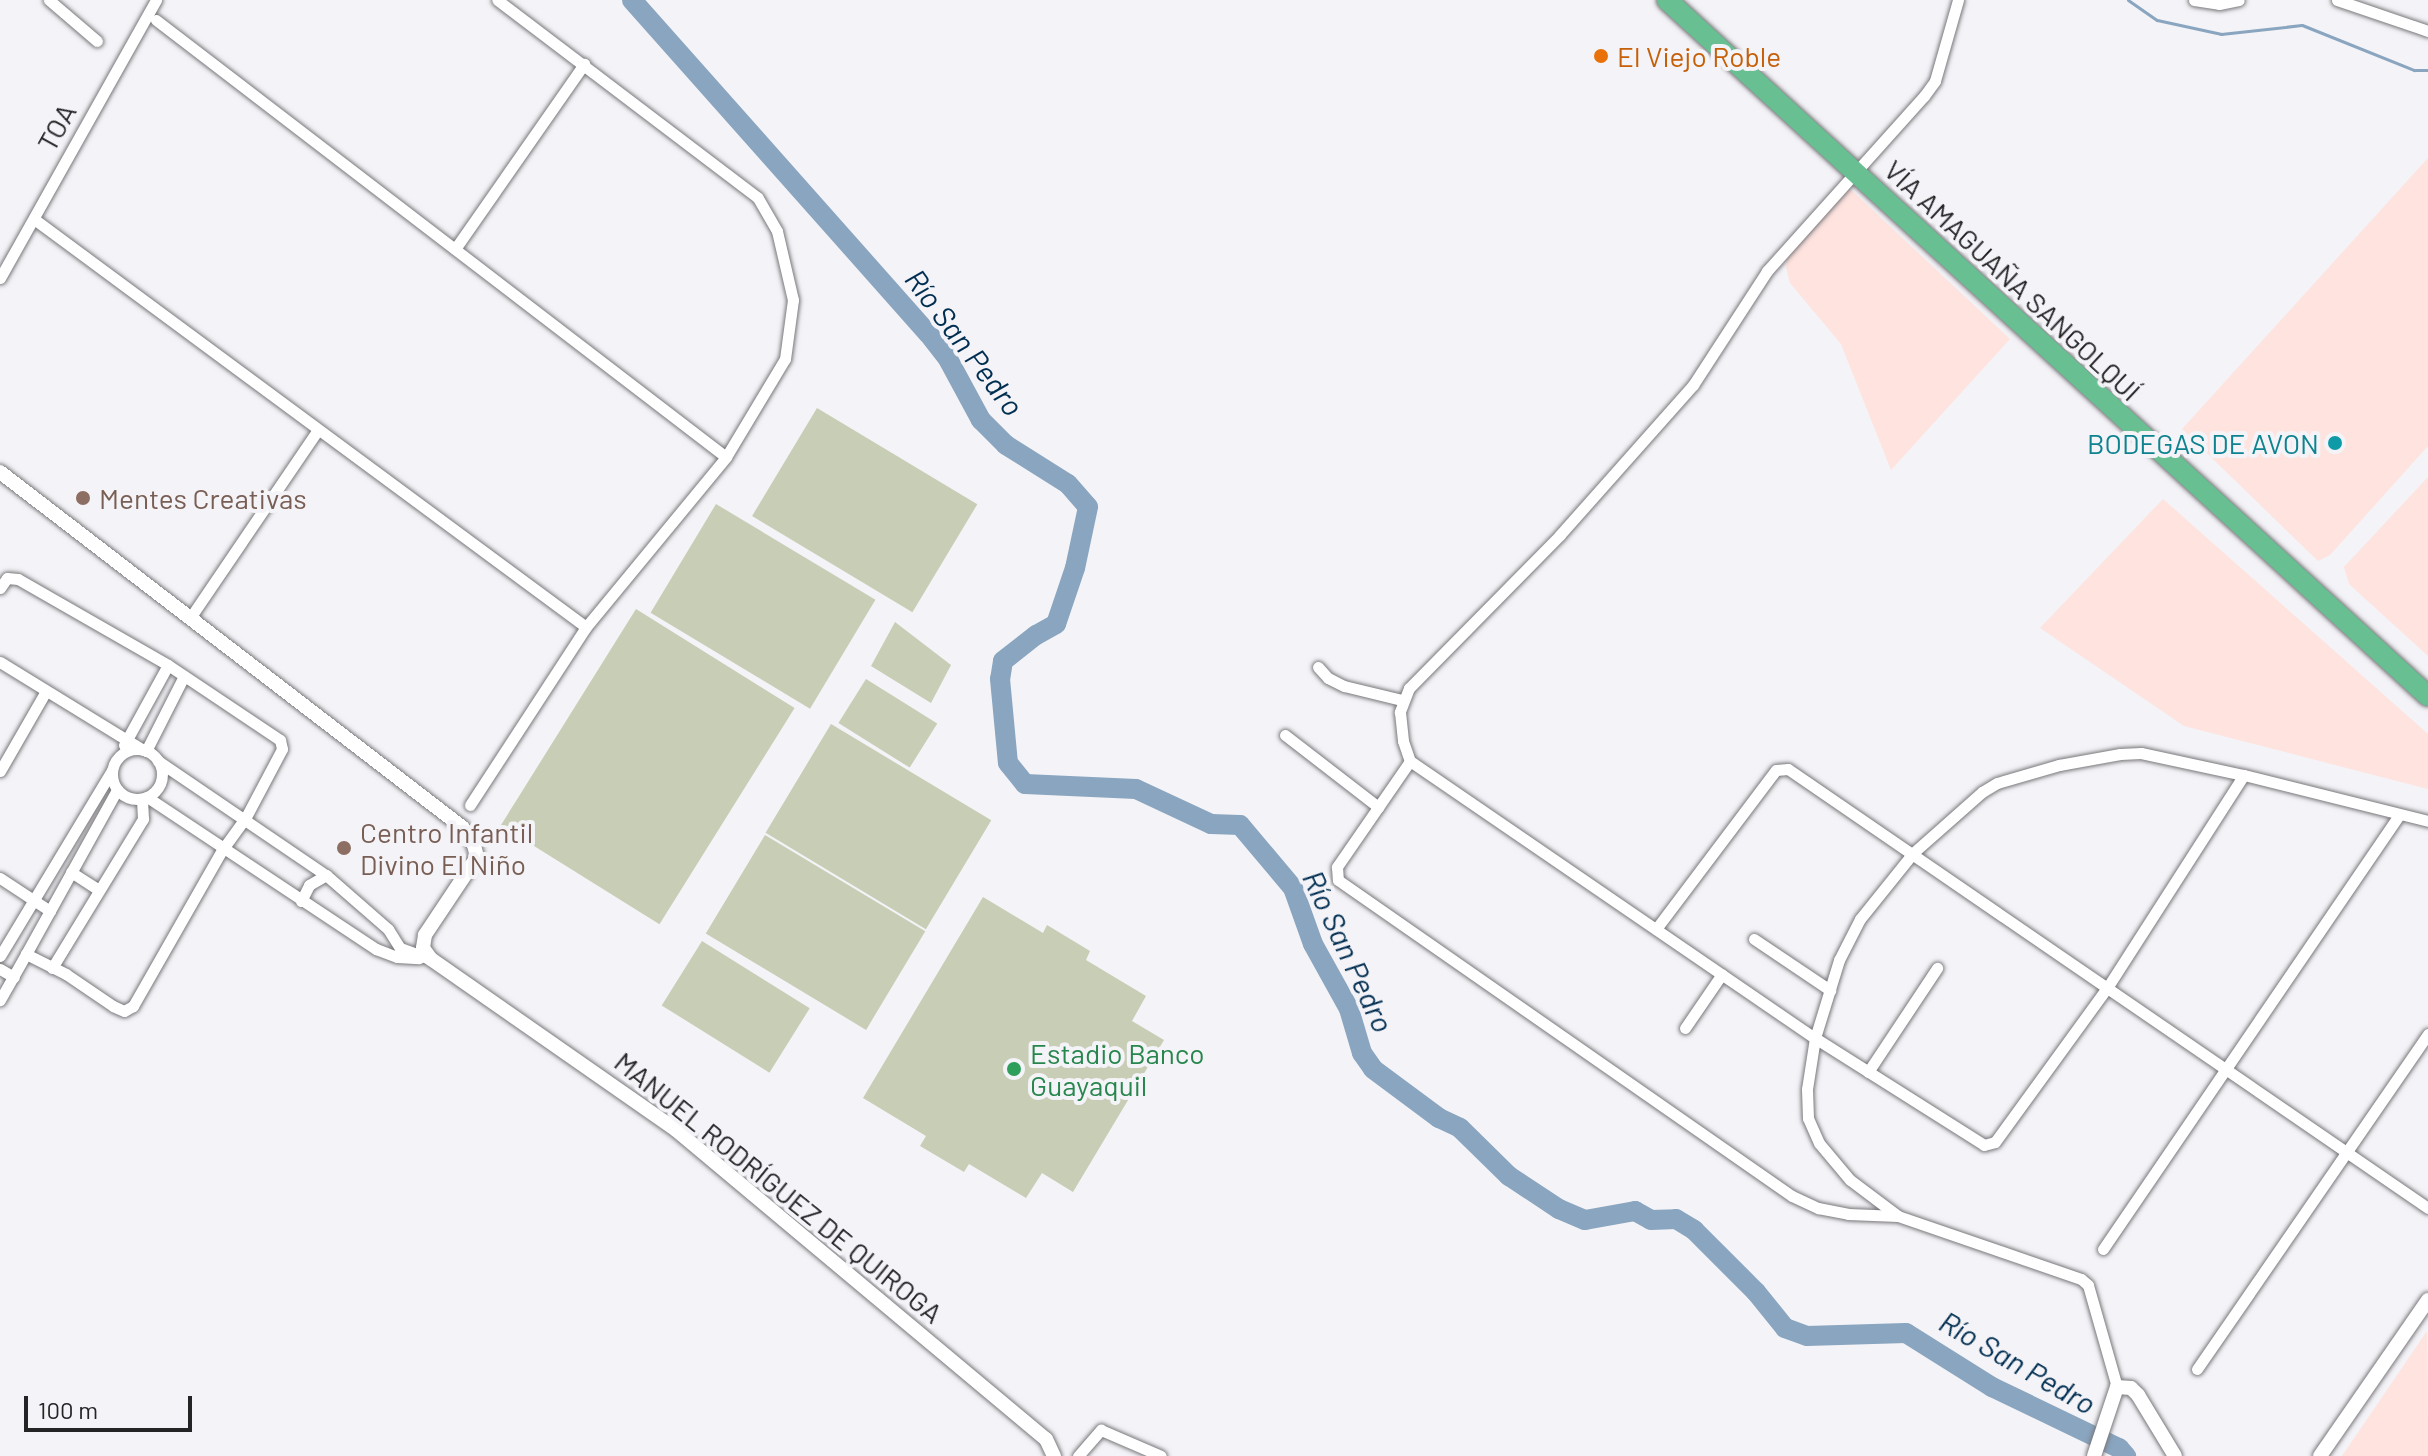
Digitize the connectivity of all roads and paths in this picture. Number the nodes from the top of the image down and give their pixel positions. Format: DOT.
graph roads {
  1 [pos="49,0"];
  2 [pos="156,0"];
  3 [pos="497,0"];
  4 [pos="1667,0"];
  5 [pos="1958,0"];
  6 [pos="2194,0"];
  7 [pos="2239,0"];
  8 [pos="2337,0"];
  9 [pos="156,20"];
  10 [pos="2428,31"];
  11 [pos="97,41"];
  12 [pos="584,64"];
  13 [pos="1853,171"];
  14 [pos="34,219"];
  15 [pos="455,249"];
  16 [pos="0,278"];
  17 [pos="317,431"];
  18 [pos="726,457"];
  19 [pos="0,472"];
  20 [pos="0,588"];
  21 [pos="190,618"];
  22 [pos="586,627"];
  23 [pos="0,662"];
  24 [pos="168,665"];
  25 [pos="1318,667"];
  26 [pos="184,676"];
  27 [pos="46,691"];
  28 [pos="2428,696"];
  29 [pos="1402,700"];
  30 [pos="1285,735"];
  31 [pos="126,740"];
  32 [pos="144,751"];
  33 [pos="120,755"];
  34 [pos="158,761"];
  35 [pos="1410,761"];
  36 [pos="112,770"];
  37 [pos="0,771"];
  38 [pos="2244,775"];
  39 [pos="117,790"];
  40 [pos="144,798"];
  41 [pos="470,805"];
  42 [pos="1378,807"];
  43 [pos="2399,815"];
  44 [pos="246,817"];
  45 [pos="2428,821"];
  46 [pos="222,850"];
  47 [pos="1913,853"];
  48 [pos="71,872"];
  49 [pos="326,875"];
  50 [pos="0,878"];
  51 [pos="99,890"];
  52 [pos="33,898"];
  53 [pos="301,901"];
  54 [pos="50,911"];
  55 [pos="1656,929"];
  56 [pos="1754,939"];
  57 [pos="26,954"];
  58 [pos="0,956"];
  59 [pos="431,959"];
  60 [pos="52,968"];
  61 [pos="1937,968"];
  62 [pos="0,969"];
  63 [pos="1722,974"];
  64 [pos="14,977"];
  65 [pos="2107,988"];
  66 [pos="1830,990"];
  67 [pos="0,1000"];
  68 [pos="1685,1028"];
  69 [pos="2428,1034"];
  70 [pos="1815,1038"];
  71 [pos="2229,1069"];
  72 [pos="1868,1072"];
  73 [pos="2346,1154"];
  74 [pos="2428,1208"];
  75 [pos="1898,1216"];
  76 [pos="2103,1249"];
  77 [pos="2428,1300"];
  78 [pos="2197,1369"];
  79 [pos="2114,1393"];
  80 [pos="1054,1456"];
  81 [pos="1078,1456"];
  82 [pos="1161,1456"];
  83 [pos="2094,1456"];
  84 [pos="2175,1456"];
  85 [pos="2320,1456"];
  1 -- 11 [label="street"];
  2 -- 14 [label="street, TOA"];
  3 -- 12 [label="street"];
  4 -- 13 [label="highway, VÍA AMAGUAÑA SANGOLQUÍ"];
  5 -- 13 [label="street"];
  6 -- 7 [label="street"];
  8 -- 10 [label="street"];
  9 -- 15 [label="street"];
  12 -- 15 [label="street"];
  12 -- 18 [label="street"];
  13 -- 28 [label="highway, VÍA AMAGUAÑA SANGOLQUÍ"];
  13 -- 29 [label="street"];
  14 -- 16 [label="street, TOA"];
  14 -- 17 [label="street"];
  15 -- 18 [label="street"];
  17 -- 21 [label="street"];
  17 -- 22 [label="street"];
  18 -- 22 [label="street"];
  19 -- 21 [label="street"];
  20 -- 24 [label="street"];
  21 -- 59 [label="street"];
  22 -- 41 [label="street"];
  23 -- 27 [label="street"];
  24 -- 26 [label="street"];
  24 -- 31 [label="street"];
  25 -- 29 [label="street"];
  26 -- 32 [label="street"];
  26 -- 44 [label="street"];
  27 -- 31 [label="street"];
  27 -- 37 [label="street"];
  29 -- 35 [label="street"];
  30 -- 42 [label="street"];
  31 -- 32 [label="street"];
  31 -- 33 [label="street"];
  32 -- 33 [label="street"];
  32 -- 34 [label="street"];
  33 -- 36 [label="street"];
  34 -- 40 [label="street"];
  34 -- 44 [label="street"];
  35 -- 42 [label="street"];
  35 -- 55 [label="street"];
  36 -- 39 [label="street"];
  36 -- 52 [label="street"];
  38 -- 43 [label="street"];
  38 -- 47 [label="street"];
  38 -- 65 [label="street"];
  39 -- 40 [label="street"];
  39 -- 48 [label="street"];
  40 -- 46 [label="street"];
  40 -- 51 [label="street"];
  42 -- 75 [label="street"];
  43 -- 45 [label="street"];
  43 -- 71 [label="street"];
  44 -- 46 [label="street"];
  44 -- 49 [label="street"];
  46 -- 53 [label="street"];
  46 -- 60 [label="street"];
  47 -- 55 [label="street"];
  47 -- 65 [label="street"];
  47 -- 66 [label="street"];
  48 -- 51 [label="street"];
  48 -- 54 [label="street"];
  49 -- 53 [label="street"];
  49 -- 59 [label="street"];
  50 -- 52 [label="street"];
  51 -- 60 [label="street"];
  52 -- 54 [label="street"];
  52 -- 58 [label="street"];
  53 -- 59 [label="street"];
  54 -- 57 [label="street"];
  55 -- 63 [label="street"];
  56 -- 66 [label="street"];
  57 -- 60 [label="street"];
  57 -- 64 [label="street"];
  59 -- 80 [label="street, MANUEL RODRÍGUEZ DE QUIROGA"];
  61 -- 72 [label="street"];
  62 -- 64 [label="street"];
  63 -- 68 [label="street"];
  63 -- 70 [label="street"];
  64 -- 67 [label="street"];
  65 -- 71 [label="street"];
  65 -- 72 [label="street"];
  66 -- 70 [label="street"];
  69 -- 73 [label="street"];
  70 -- 72 [label="street"];
  70 -- 75 [label="street"];
  71 -- 73 [label="street"];
  71 -- 76 [label="street"];
  73 -- 74 [label="street"];
  73 -- 78 [label="street"];
  75 -- 79 [label="street"];
  77 -- 85 [label="street"];
  79 -- 83 [label="street"];
  79 -- 84 [label="street"];
  81 -- 82 [label="street"];
}
